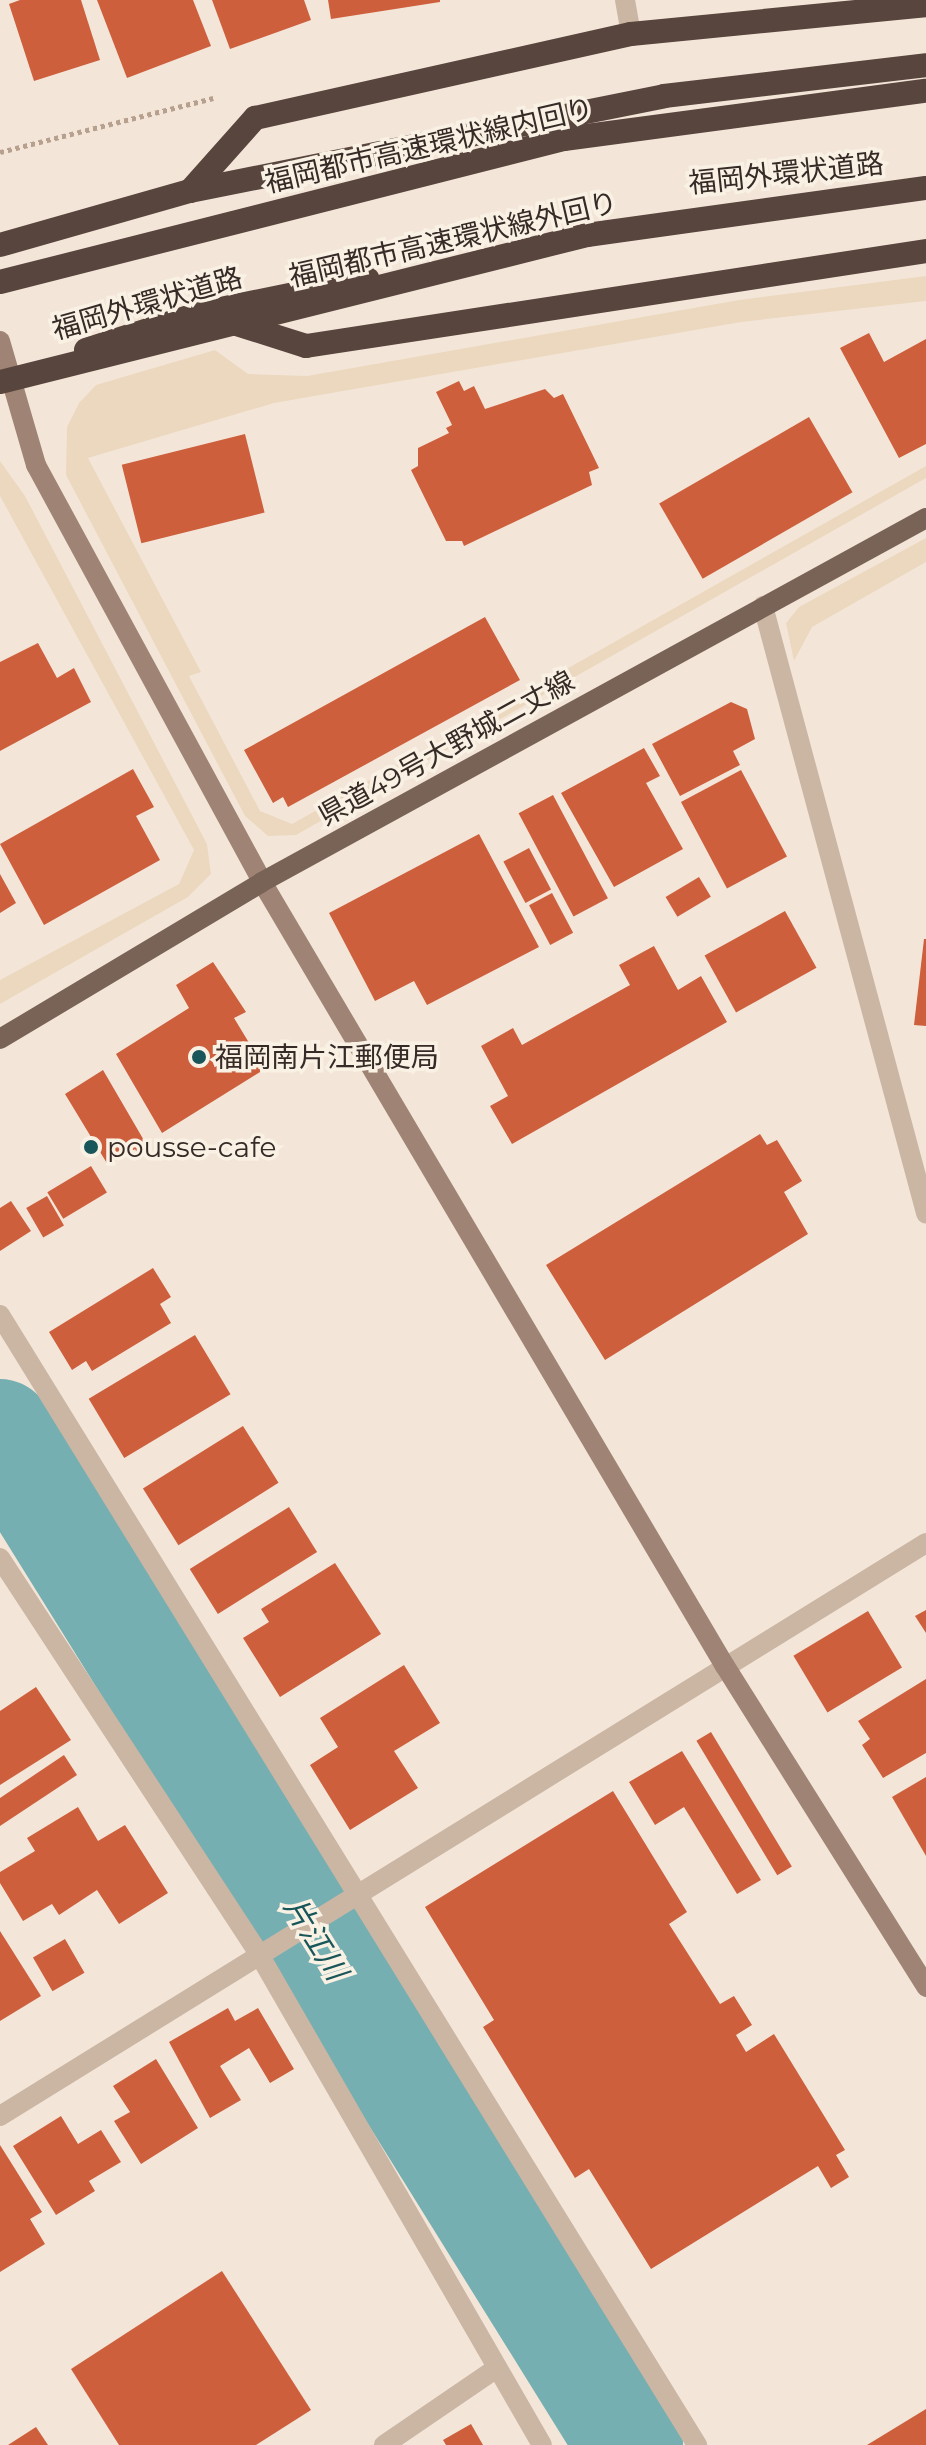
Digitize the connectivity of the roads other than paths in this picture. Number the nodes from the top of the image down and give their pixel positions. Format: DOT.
graph roads {
  1 [pos="625,0"];
  2 [pos="926,5"];
  3 [pos="631,34"];
  4 [pos="926,65"];
  5 [pos="926,91"];
  6 [pos="926,188"];
  7 [pos="190,191"];
  8 [pos="0,245"];
  9 [pos="926,251"];
  10 [pos="0,282"];
  11 [pos="201,313"];
  12 [pos="0,341"];
  13 [pos="3,378"];
  14 [pos="926,518"];
  15 [pos="763,606"];
  16 [pos="262,882"];
  17 [pos="0,1039"];
  18 [pos="926,1213"];
  19 [pos="0,1315"];
  20 [pos="926,1543"];
  21 [pos="0,1558"];
  22 [pos="725,1666"];
  23 [pos="350,1901"];
  24 [pos="266,1952"];
  25 [pos="926,1987"];
  26 [pos="0,2116"];
  27 [pos="497,2368"];
  28 [pos="384,2445"];
  29 [pos="542,2445"];
  30 [pos="697,2445"];
  1 -- 3 [label="street"];
  2 -- 3 [label="highway"];
  3 -- 7 [label="highway"];
  4 -- 7 [label="highway"];
  5 -- 10 [label="highway, 福岡都市高速環状線内回り"];
  6 -- 11 [label="highway, 福岡外環状道路"];
  6 -- 13 [label="highway, 福岡都市高速環状線外回り, bridge"];
  7 -- 8 [label="highway"];
  9 -- 11 [label="highway"];
  11 -- 13 [label="highway, 福岡外環状道路"];
  12 -- 13 [label="street"];
  13 -- 16 [label="street"];
  14 -- 15 [label="main road, 県道49号大野城二丈線"];
  15 -- 16 [label="main road, 県道49号大野城二丈線"];
  15 -- 18 [label="street"];
  16 -- 17 [label="main road, 県道49号大野城二丈線"];
  16 -- 22 [label="street"];
  19 -- 23 [label="street"];
  20 -- 22 [label="street"];
  21 -- 24 [label="street"];
  22 -- 23 [label="street"];
  22 -- 25 [label="street"];
  23 -- 24 [label="street"];
  23 -- 30 [label="street"];
  24 -- 26 [label="street"];
  24 -- 27 [label="street"];
  27 -- 28 [label="street"];
  27 -- 29 [label="street"];
}
